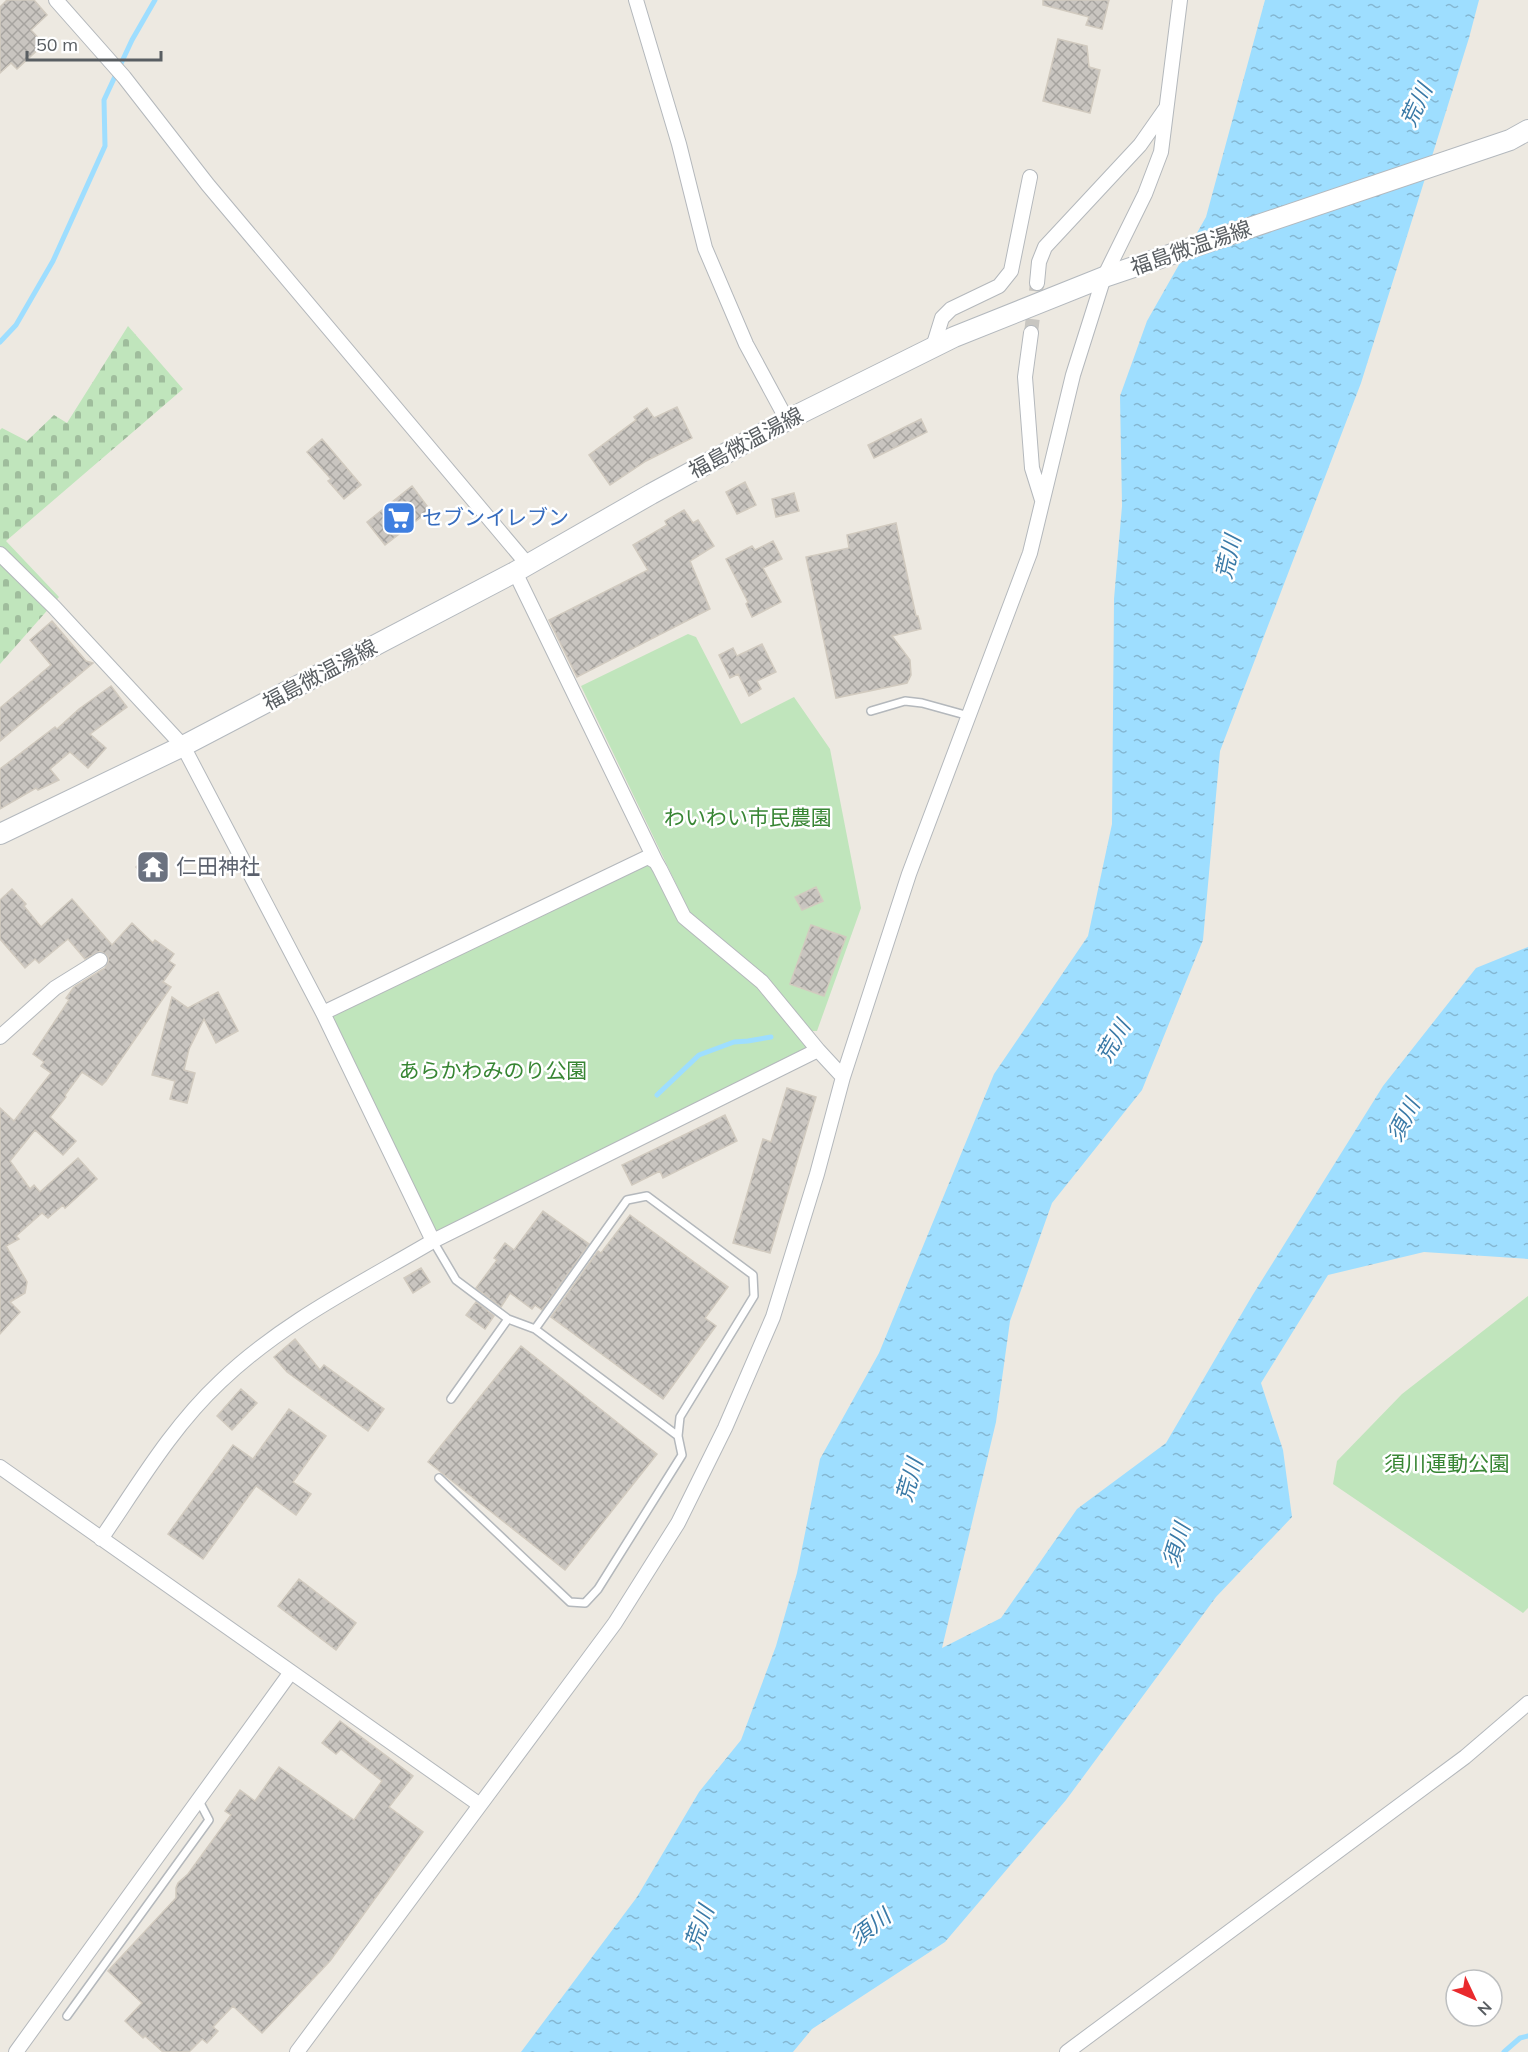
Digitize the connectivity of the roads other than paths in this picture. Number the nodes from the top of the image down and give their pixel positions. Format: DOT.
graph roads {
  1 [pos="56,0"];
  2 [pos="636,0"];
  3 [pos="1180,0"];
  4 [pos="1167,106"];
  5 [pos="1528,130"];
  6 [pos="1030,177"];
  7 [pos="1104,277"];
  8 [pos="1037,283"];
  9 [pos="1031,333"];
  10 [pos="933,347"];
  11 [pos="788,420"];
  12 [pos="1043,502"];
  13 [pos="0,554"];
  14 [pos="522,568"];
  15 [pos="871,711"];
  16 [pos="969,716"];
  17 [pos="183,746"];
  18 [pos="0,834"];
  19 [pos="656,862"];
  20 [pos="99,960"];
  21 [pos="323,1013"];
  22 [pos="2,1031"];
  23 [pos="818,1050"];
  24 [pos="843,1077"];
  25 [pos="433,1241"];
  26 [pos="508,1319"];
  27 [pos="535,1329"];
  28 [pos="451,1399"];
  29 [pos="678,1436"];
  30 [pos="0,1467"];
  31 [pos="439,1478"];
  32 [pos="101,1539"];
  33 [pos="291,1672"];
  34 [pos="1528,1704"];
  35 [pos="198,1799"];
  36 [pos="480,1805"];
  37 [pos="67,2016"];
  38 [pos="16,2052"];
  39 [pos="297,2052"];
  40 [pos="1067,2052"];
  1 -- 14 [label="street"];
  2 -- 11 [label="street"];
  3 -- 4 [label="street"];
  4 -- 7 [label="street"];
  4 -- 8 [label="street"];
  5 -- 7 [label="main road, 福島微温湯線"];
  6 -- 10 [label="street"];
  7 -- 10 [label="main road, 福島微温湯線"];
  7 -- 12 [label="street"];
  9 -- 12 [label="street"];
  10 -- 11 [label="main road, 福島微温湯線"];
  11 -- 14 [label="main road, 福島微温湯線"];
  12 -- 16 [label="street"];
  13 -- 17 [label="street"];
  14 -- 17 [label="main road, 福島微温湯線"];
  14 -- 19 [label="street"];
  15 -- 16 [label="lane"];
  16 -- 24 [label="street"];
  17 -- 18 [label="main road, 福島微温湯線"];
  17 -- 21 [label="street"];
  19 -- 21 [label="street"];
  19 -- 23 [label="street"];
  20 -- 22 [label="street"];
  21 -- 25 [label="street"];
  23 -- 24 [label="street"];
  23 -- 25 [label="street"];
  24 -- 36 [label="street"];
  25 -- 26 [label="lane"];
  25 -- 32 [label="street"];
  26 -- 27 [label="lane"];
  26 -- 28 [label="lane"];
  27 -- 29 [label="lane"];
  27 -- 29 [label="lane"];
  29 -- 31 [label="lane"];
  30 -- 32 [label="street"];
  32 -- 33 [label="street"];
  33 -- 35 [label="street"];
  33 -- 36 [label="street"];
  34 -- 40 [label="street"];
  35 -- 37 [label="lane"];
  35 -- 38 [label="street"];
  36 -- 39 [label="street"];
}
